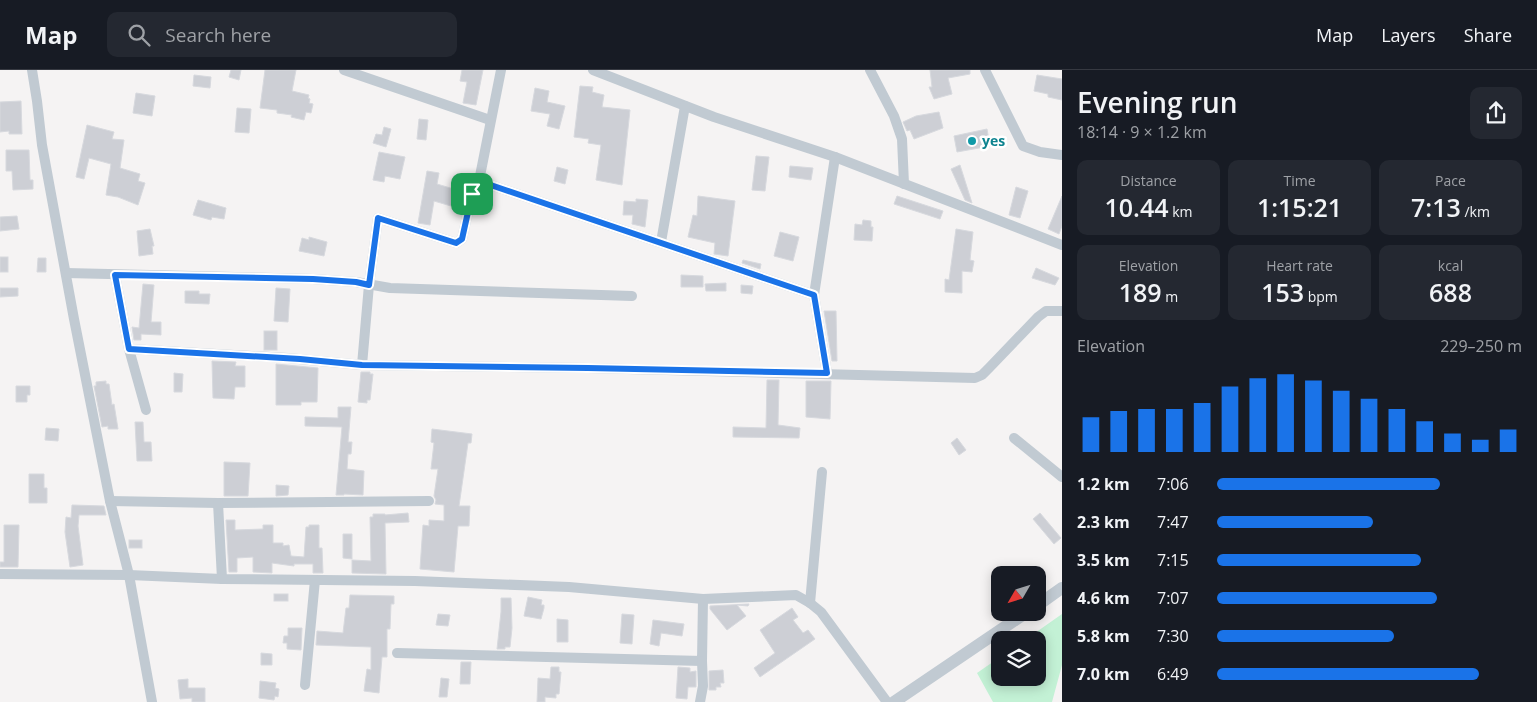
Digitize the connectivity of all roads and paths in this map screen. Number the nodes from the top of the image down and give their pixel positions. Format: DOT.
graph roads {
  1 [pos="32,70"];
  2 [pos="344,70"];
  3 [pos="501,70"];
  4 [pos="593,70"];
  5 [pos="870,70"];
  6 [pos="985,70"];
  7 [pos="685,106"];
  8 [pos="490,120"];
  9 [pos="1062,155"];
  10 [pos="835,157"];
  11 [pos="479,181"];
  12 [pos="904,184"];
  13 [pos="661,242"];
  14 [pos="1062,246"];
  15 [pos="66,273"];
  16 [pos="115,275"];
  17 [pos="369,285"];
  18 [pos="814,295"];
  19 [pos="632,296"];
  20 [pos="1062,311"];
  21 [pos="129,349"];
  22 [pos="362,365"];
  23 [pos="827,373"];
  24 [pos="146,410"];
  25 [pos="1014,438"];
  26 [pos="822,472"];
  27 [pos="1062,477"];
  28 [pos="110,501"];
  29 [pos="430,501"];
  30 [pos="218,503"];
  31 [pos="0,574"];
  32 [pos="129,575"];
  33 [pos="222,579"];
  34 [pos="315,580"];
  35 [pos="1062,588"];
  36 [pos="1046,599"];
  37 [pos="703,600"];
  38 [pos="810,603"];
  39 [pos="1014,621"];
  40 [pos="397,653"];
  41 [pos="702,661"];
  42 [pos="305,685"];
  43 [pos="152,702"];
  44 [pos="700,702"];
  45 [pos="887,702"];
  46 [pos="894,702"];
  1 -- 15 [label="street"];
  2 -- 8 [label="street"];
  3 -- 8 [label="street"];
  4 -- 7 [label="street"];
  5 -- 12 [label="street"];
  6 -- 9 [label="street"];
  7 -- 10 [label="street"];
  7 -- 13 [label="street"];
  8 -- 11 [label="street"];
  10 -- 12 [label="street"];
  10 -- 18 [label="street"];
  11 -- 13 [label="street"];
  11 -- 17 [label="street"];
  12 -- 14 [label="street"];
  13 -- 18 [label="street"];
  15 -- 16 [label="street"];
  15 -- 28 [label="street"];
  16 -- 17 [label="street"];
  16 -- 21 [label="street"];
  17 -- 19 [label="street"];
  17 -- 22 [label="street"];
  18 -- 23 [label="street"];
  20 -- 23 [label="street"];
  21 -- 22 [label="street"];
  21 -- 24 [label="street"];
  22 -- 23 [label="street"];
  25 -- 27 [label="street"];
  26 -- 38 [label="street"];
  28 -- 30 [label="street"];
  28 -- 32 [label="street"];
  29 -- 30 [label="street"];
  30 -- 33 [label="street"];
  31 -- 32 [label="street"];
  32 -- 33 [label="street"];
  32 -- 43 [label="street"];
  33 -- 34 [label="street"];
  34 -- 37 [label="street"];
  34 -- 42 [label="street"];
  35 -- 36 [label="street"];
  37 -- 38 [label="street"];
  37 -- 41 [label="street"];
  38 -- 45 [label="street"];
  39 -- 46 [label="street"];
  40 -- 41 [label="street"];
  41 -- 44 [label="street"];
}
